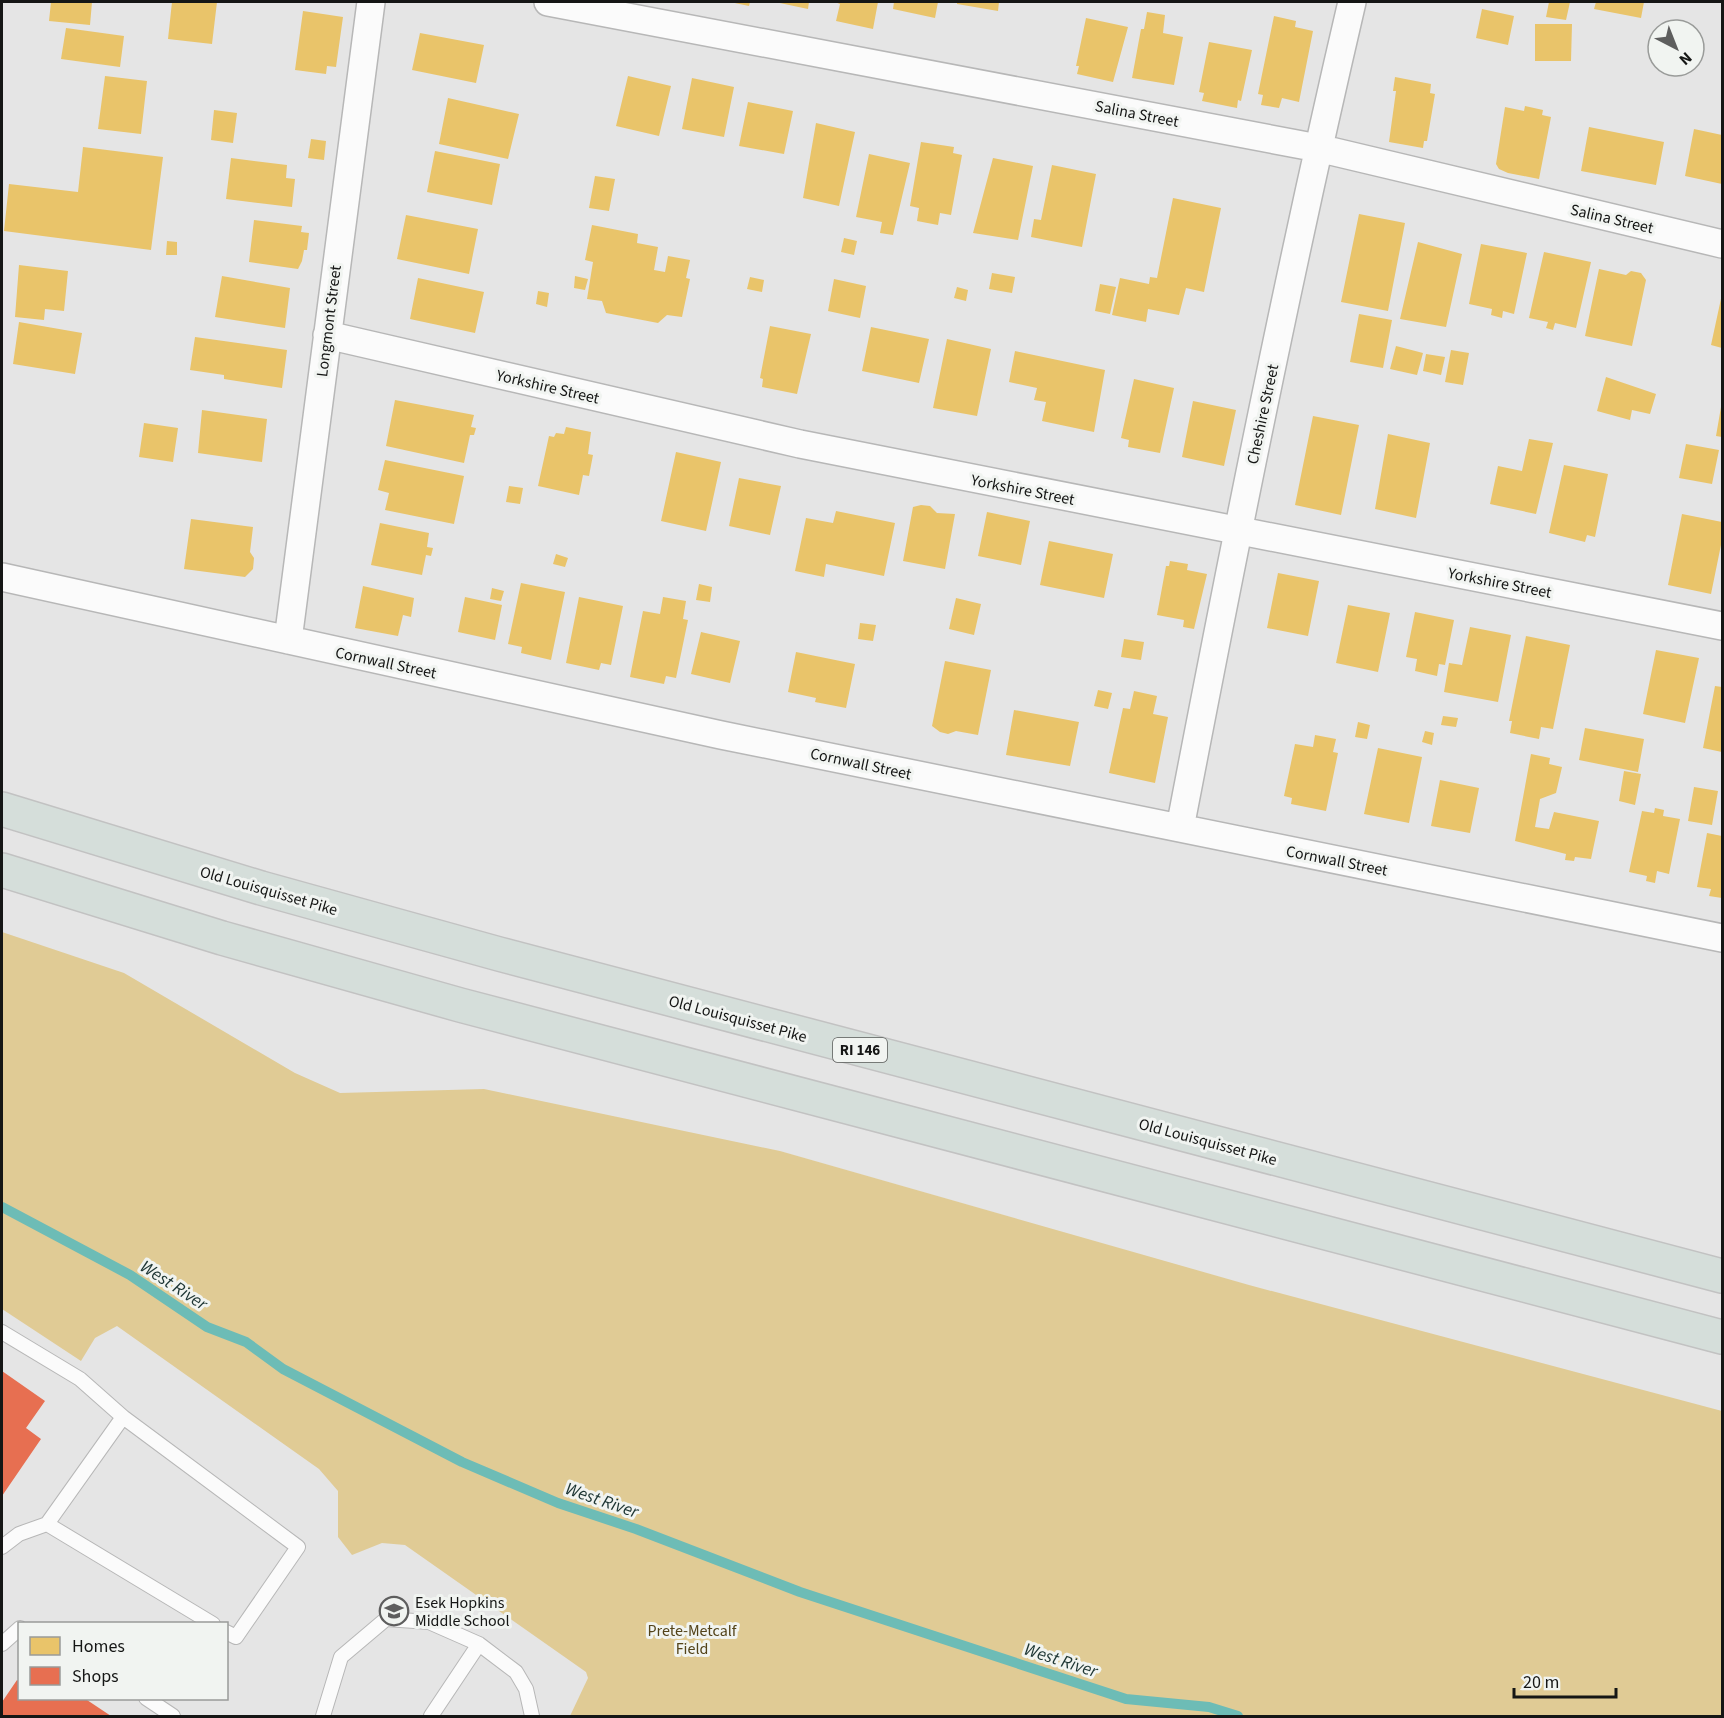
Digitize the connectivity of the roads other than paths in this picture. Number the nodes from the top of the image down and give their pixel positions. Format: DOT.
graph roads {
  1 [pos="371,2"];
  2 [pos="548,2"];
  3 [pos="1352,2"];
  4 [pos="1318,148"];
  5 [pos="1722,244"];
  6 [pos="327,335"];
  7 [pos="1237,532"];
  8 [pos="2,577"];
  9 [pos="1722,626"];
  10 [pos="288,640"];
  11 [pos="2,808"];
  12 [pos="1180,828"];
  13 [pos="2,870"];
  14 [pos="1722,938"];
  15 [pos="1722,1276"];
  16 [pos="2,1332"];
  17 [pos="1718,1336"];
  18 [pos="123,1417"];
  19 [pos="47,1524"];
  20 [pos="2,1547"];
  21 [pos="211,1622"];
  22 [pos="18,1630"];
  23 [pos="228,1633"];
  24 [pos="2,1644"];
  25 [pos="478,1644"];
  26 [pos="149,1700"];
  27 [pos="173,1716"];
  28 [pos="323,1716"];
  29 [pos="430,1716"];
  30 [pos="532,1716"];
  1 -- 6 [label="street, Longmont Street"];
  2 -- 4 [label="street, Salina Street"];
  3 -- 4 [label="street, Cheshire Street"];
  4 -- 5 [label="street, Salina Street"];
  4 -- 7 [label="street, Cheshire Street"];
  6 -- 7 [label="street, Yorkshire Street"];
  6 -- 10 [label="street, Longmont Street"];
  7 -- 9 [label="street, Yorkshire Street"];
  7 -- 12 [label="street, Cheshire Street"];
  8 -- 10 [label="street, Cornwall Street"];
  10 -- 12 [label="street, Cornwall Street"];
  11 -- 15 [label="highway, Old Louisquisset Pike / RI 146"];
  12 -- 14 [label="street, Cornwall Street"];
  13 -- 17 [label="highway"];
  16 -- 18 [label="lane"];
  18 -- 19 [label="lane"];
  18 -- 23 [label="lane"];
  19 -- 20 [label="lane"];
  19 -- 21 [label="lane"];
  22 -- 24 [label="lane"];
  25 -- 28 [label="lane"];
  25 -- 29 [label="lane"];
  25 -- 30 [label="lane"];
  26 -- 27 [label="lane"];
}
